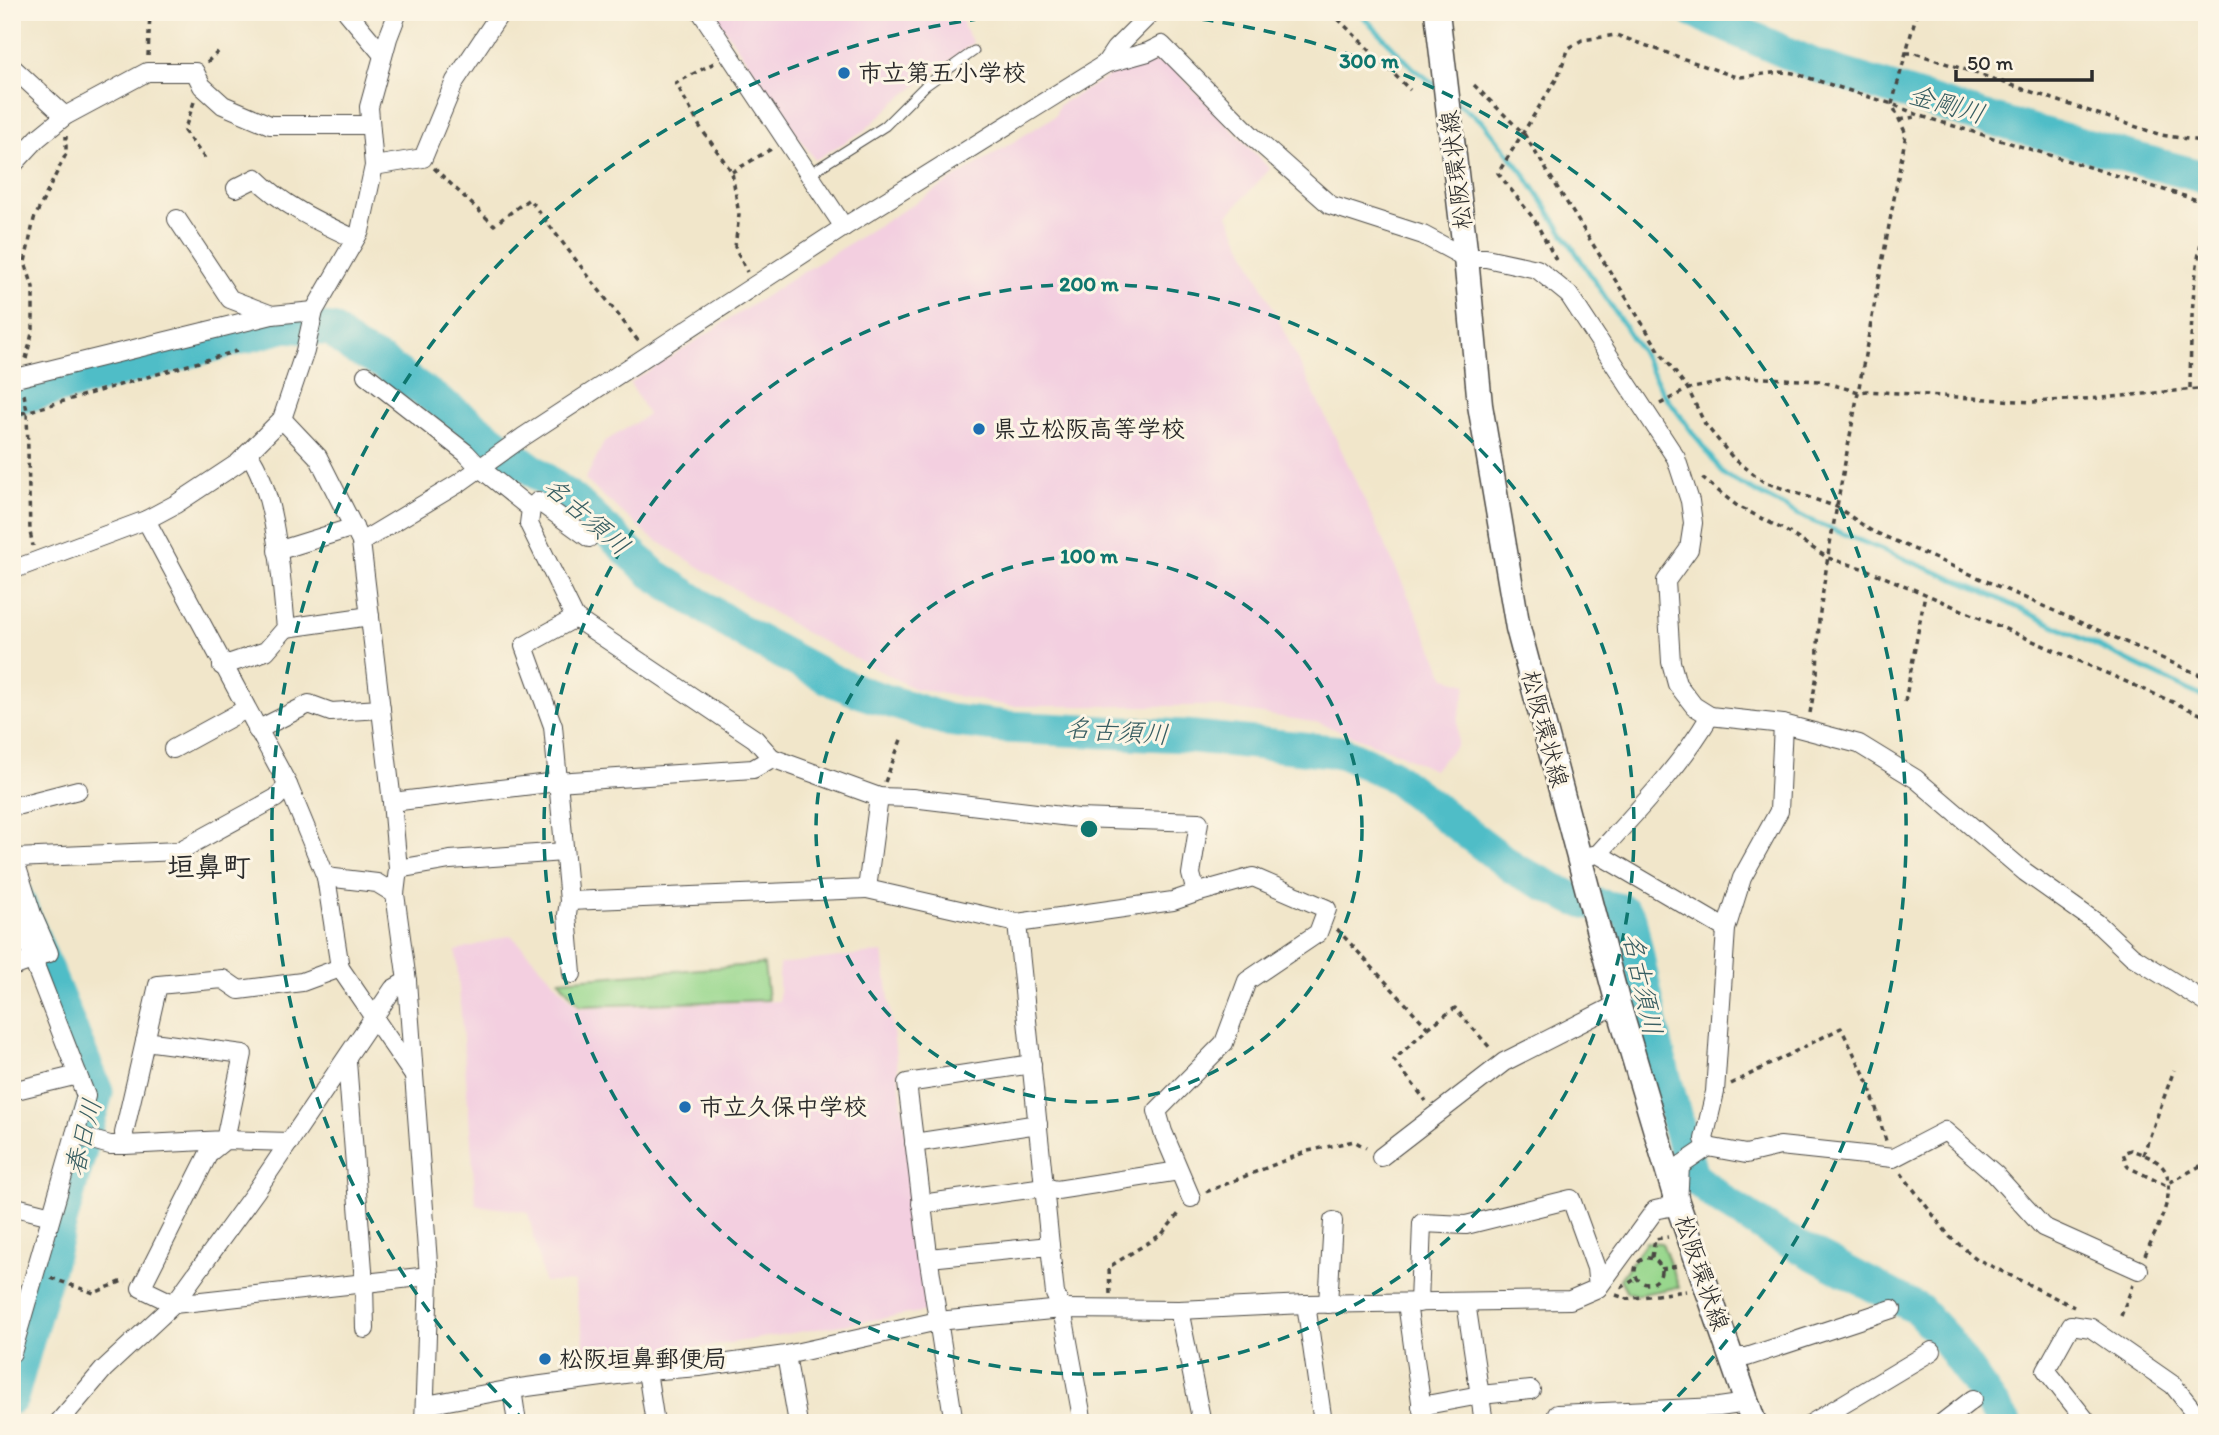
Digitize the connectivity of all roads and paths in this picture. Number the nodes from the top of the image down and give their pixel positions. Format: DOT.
graph roads {
  1 [pos="150,12"];
  2 [pos="347,12"];
  3 [pos="398,12"];
  4 [pos="501,12"];
  5 [pos="701,12"];
  6 [pos="1152,12"];
  7 [pos="1331,12"];
  8 [pos="1437,12"];
  9 [pos="1917,12"];
  10 [pos="974,51"];
  11 [pos="1906,53"];
  12 [pos="729,54"];
  13 [pos="383,55"];
  14 [pos="1105,64"];
  15 [pos="12,67"];
  16 [pos="147,72"];
  17 [pos="1474,85"];
  18 [pos="1410,90"];
  19 [pos="1892,104"];
  20 [pos="65,116"];
  21 [pos="1921,116"];
  22 [pos="1900,120"];
  23 [pos="364,125"];
  24 [pos="1524,134"];
  25 [pos="786,140"];
  26 [pos="2207,142"];
  27 [pos="423,158"];
  28 [pos="12,166"];
  29 [pos="374,166"];
  30 [pos="732,172"];
  31 [pos="809,174"];
  32 [pos="236,188"];
  33 [pos="2207,203"];
  34 [pos="177,219"];
  35 [pos="2206,222"];
  36 [pos="844,227"];
  37 [pos="355,239"];
  38 [pos="1466,258"];
  39 [pos="754,286"];
  40 [pos="1569,295"];
  41 [pos="314,312"];
  42 [pos="272,315"];
  43 [pos="237,351"];
  44 [pos="649,355"];
  45 [pos="366,375"];
  46 [pos="17,378"];
  47 [pos="2190,388"];
  48 [pos="2207,388"];
  49 [pos="1688,389"];
  50 [pos="1858,392"];
  51 [pos="27,411"];
  52 [pos="1645,412"];
  53 [pos="12,416"];
  54 [pos="282,419"];
  55 [pos="248,453"];
  56 [pos="1676,458"];
  57 [pos="480,468"];
  58 [pos="1837,507"];
  59 [pos="531,509"];
  60 [pos="146,520"];
  61 [pos="357,534"];
  62 [pos="589,538"];
  63 [pos="277,551"];
  64 [pos="1828,558"];
  65 [pos="36,562"];
  66 [pos="12,570"];
  67 [pos="1925,594"];
  68 [pos="370,616"];
  69 [pos="575,618"];
  70 [pos="286,628"];
  71 [pos="222,666"];
  72 [pos="2207,678"];
  73 [pos="1905,702"];
  74 [pos="246,709"];
  75 [pos="381,709"];
  76 [pos="1710,716"];
  77 [pos="2207,717"];
  78 [pos="1783,724"];
  79 [pos="1808,729"];
  80 [pos="257,730"];
  81 [pos="902,737"];
  82 [pos="173,749"];
  83 [pos="772,758"];
  84 [pos="557,782"];
  85 [pos="288,785"];
  86 [pos="78,790"];
  87 [pos="879,797"];
  88 [pos="392,802"];
  89 [pos="12,807"];
  90 [pos="564,852"];
  91 [pos="14,855"];
  92 [pos="1587,862"];
  93 [pos="398,869"];
  94 [pos="326,877"];
  95 [pos="867,889"];
  96 [pos="1195,893"];
  97 [pos="395,894"];
  98 [pos="569,901"];
  99 [pos="23,919"];
  100 [pos="1017,923"];
  101 [pos="1726,929"];
  102 [pos="1318,933"];
  103 [pos="39,957"];
  104 [pos="12,967"];
  105 [pos="340,968"];
  106 [pos="572,974"];
  107 [pos="407,981"];
  108 [pos="2207,1003"];
  109 [pos="1618,1004"];
  110 [pos="374,1020"];
  111 [pos="1428,1028"];
  112 [pos="145,1041"];
  113 [pos="347,1061"];
  114 [pos="1504,1062"];
  115 [pos="1032,1064"];
  116 [pos="2174,1070"];
  117 [pos="78,1075"];
  118 [pos="414,1076"];
  119 [pos="12,1091"];
  120 [pos="1715,1092"];
  121 [pos="1436,1114"];
  122 [pos="1038,1124"];
  123 [pos="75,1135"];
  124 [pos="225,1140"];
  125 [pos="290,1142"];
  126 [pos="914,1143"];
  127 [pos="125,1145"];
  128 [pos="1708,1147"];
  129 [pos="2207,1151"];
  130 [pos="2143,1155"];
  131 [pos="1381,1157"];
  132 [pos="1893,1158"];
  133 [pos="1179,1171"];
  134 [pos="2170,1182"];
  135 [pos="1044,1186"];
  136 [pos="1191,1198"];
  137 [pos="921,1204"];
  138 [pos="1678,1205"];
  139 [pos="12,1206"];
  140 [pos="51,1216"];
  141 [pos="1333,1221"];
  142 [pos="1050,1246"];
  143 [pos="1672,1246"];
  144 [pos="1676,1256"];
  145 [pos="1652,1257"];
  146 [pos="929,1258"];
  147 [pos="1661,1269"];
  148 [pos="2138,1270"];
  149 [pos="35,1272"];
  150 [pos="429,1276"];
  151 [pos="1637,1278"];
  152 [pos="365,1283"];
  153 [pos="1651,1283"];
  154 [pos="141,1288"];
  155 [pos="1598,1289"];
  156 [pos="1686,1292"];
  157 [pos="1653,1295"];
  158 [pos="1466,1302"];
  159 [pos="1413,1303"];
  160 [pos="174,1304"];
  161 [pos="1306,1304"];
  162 [pos="1328,1304"];
  163 [pos="1062,1309"];
  164 [pos="1892,1309"];
  165 [pos="1111,1310"];
  166 [pos="1179,1310"];
  167 [pos="2084,1311"];
  168 [pos="2121,1316"];
  169 [pos="938,1321"];
  170 [pos="16,1329"];
  171 [pos="365,1329"];
  172 [pos="1932,1352"];
  173 [pos="12,1353"];
  174 [pos="786,1355"];
  175 [pos="1731,1357"];
  176 [pos="647,1371"];
  177 [pos="512,1390"];
  178 [pos="1531,1390"];
  179 [pos="1480,1395"];
  180 [pos="1973,1399"];
  181 [pos="1751,1413"];
  182 [pos="425,1414"];
  183 [pos="1422,1414"];
  184 [pos="1557,1414"];
  185 [pos="58,1423"];
  186 [pos="517,1423"];
  187 [pos="655,1423"];
  188 [pos="798,1423"];
  189 [pos="954,1423"];
  190 [pos="1083,1423"];
  191 [pos="1202,1423"];
  192 [pos="1323,1423"];
  193 [pos="1484,1423"];
  194 [pos="1812,1423"];
  195 [pos="1942,1423"];
  196 [pos="2088,1423"];
  197 [pos="2203,1423"];
  1 -- 16 [label="path"];
  2 -- 13 [label="street"];
  3 -- 13 [label="street"];
  4 -- 27 [label="street"];
  5 -- 12 [label="street"];
  6 -- 14 [label="street"];
  7 -- 18 [label="path"];
  8 -- 38 [label="main road, 松阪環状線"];
  9 -- 11 [label="path"];
  10 -- 31 [label="lane"];
  11 -- 19 [label="path"];
  11 -- 26 [label="path"];
  12 -- 25 [label="street"];
  12 -- 30 [label="path"];
  13 -- 29 [label="street"];
  14 -- 36 [label="street"];
  14 -- 38 [label="street"];
  15 -- 20 [label="street"];
  16 -- 20 [label="street"];
  16 -- 23 [label="street"];
  17 -- 24 [label="path"];
  19 -- 21 [label="path"];
  19 -- 22 [label="path"];
  19 -- 24 [label="path"];
  20 -- 28 [label="street"];
  20 -- 46 [label="path"];
  21 -- 22 [label="path"];
  21 -- 33 [label="path"];
  22 -- 50 [label="path"];
  24 -- 40 [label="path"];
  24 -- 49 [label="path"];
  25 -- 30 [label="path"];
  25 -- 31 [label="street"];
  27 -- 29 [label="street"];
  27 -- 44 [label="path"];
  29 -- 37 [label="street"];
  30 -- 39 [label="path"];
  31 -- 36 [label="street"];
  32 -- 37 [label="street"];
  34 -- 42 [label="street"];
  35 -- 47 [label="path"];
  36 -- 39 [label="street"];
  37 -- 41 [label="street"];
  38 -- 40 [label="street"];
  38 -- 92 [label="main road, 松阪環状線"];
  39 -- 44 [label="street"];
  40 -- 52 [label="street"];
  41 -- 42 [label="street"];
  41 -- 54 [label="street"];
  42 -- 46 [label="street"];
  43 -- 51 [label="path"];
  44 -- 57 [label="street"];
  45 -- 57 [label="street"];
  47 -- 48 [label="path"];
  47 -- 50 [label="path"];
  49 -- 50 [label="path"];
  49 -- 52 [label="path"];
  49 -- 58 [label="path"];
  50 -- 58 [label="path"];
  51 -- 53 [label="path"];
  51 -- 65 [label="path"];
  52 -- 56 [label="street"];
  54 -- 55 [label="street"];
  54 -- 61 [label="street"];
  55 -- 60 [label="street"];
  55 -- 63 [label="street"];
  56 -- 64 [label="path"];
  56 -- 76 [label="street"];
  57 -- 59 [label="street"];
  57 -- 61 [label="street"];
  58 -- 64 [label="path"];
  58 -- 72 [label="path"];
  59 -- 62 [label="street"];
  59 -- 69 [label="street"];
  60 -- 65 [label="street"];
  60 -- 71 [label="street"];
  61 -- 63 [label="street"];
  61 -- 68 [label="street"];
  63 -- 70 [label="street"];
  64 -- 67 [label="path"];
  64 -- 79 [label="path"];
  65 -- 66 [label="street"];
  67 -- 73 [label="path"];
  67 -- 77 [label="path"];
  68 -- 70 [label="street"];
  68 -- 75 [label="street"];
  69 -- 83 [label="street"];
  69 -- 84 [label="street"];
  70 -- 71 [label="street"];
  71 -- 74 [label="street"];
  74 -- 80 [label="street"];
  74 -- 82 [label="street"];
  75 -- 80 [label="street"];
  75 -- 88 [label="street"];
  76 -- 78 [label="street"];
  76 -- 92 [label="street"];
  78 -- 79 [label="street"];
  78 -- 101 [label="street"];
  79 -- 108 [label="street"];
  80 -- 85 [label="street"];
  81 -- 87 [label="path"];
  83 -- 84 [label="street"];
  83 -- 87 [label="street"];
  84 -- 88 [label="street"];
  84 -- 90 [label="street"];
  85 -- 91 [label="street"];
  85 -- 94 [label="street"];
  86 -- 89 [label="street"];
  87 -- 95 [label="street"];
  87 -- 96 [label="street"];
  88 -- 93 [label="street"];
  90 -- 93 [label="street"];
  90 -- 98 [label="street"];
  91 -- 103 [label="street"];
  92 -- 101 [label="street"];
  92 -- 109 [label="main road, 松阪環状線"];
  93 -- 97 [label="street"];
  94 -- 97 [label="street"];
  94 -- 105 [label="street"];
  95 -- 98 [label="street"];
  95 -- 100 [label="street"];
  96 -- 100 [label="street"];
  96 -- 102 [label="street"];
  97 -- 107 [label="street"];
  98 -- 106 [label="street"];
  99 -- 103 [label="street"];
  100 -- 115 [label="street"];
  101 -- 120 [label="street"];
  102 -- 111 [label="path"];
  102 -- 133 [label="street"];
  103 -- 104 [label="street"];
  103 -- 117 [label="street"];
  105 -- 110 [label="street"];
  105 -- 112 [label="street"];
  107 -- 110 [label="street"];
  107 -- 118 [label="street"];
  109 -- 114 [label="street"];
  109 -- 138 [label="main road, 松阪環状線"];
  110 -- 113 [label="street"];
  110 -- 118 [label="street"];
  111 -- 114 [label="path"];
  111 -- 121 [label="path"];
  112 -- 124 [label="street"];
  112 -- 127 [label="street"];
  113 -- 125 [label="street"];
  113 -- 152 [label="street"];
  114 -- 121 [label="street"];
  115 -- 122 [label="street"];
  115 -- 126 [label="street"];
  116 -- 130 [label="path"];
  117 -- 119 [label="street"];
  117 -- 123 [label="street"];
  118 -- 150 [label="street"];
  120 -- 128 [label="street"];
  120 -- 132 [label="path"];
  121 -- 131 [label="street"];
  122 -- 126 [label="street"];
  122 -- 135 [label="street"];
  123 -- 127 [label="street"];
  123 -- 140 [label="street"];
  124 -- 125 [label="street"];
  124 -- 127 [label="street"];
  124 -- 154 [label="street"];
  125 -- 160 [label="street"];
  126 -- 137 [label="street"];
  128 -- 132 [label="street"];
  128 -- 138 [label="street"];
  129 -- 134 [label="path"];
  130 -- 134 [label="path"];
  130 -- 134 [label="path"];
  131 -- 136 [label="path"];
  132 -- 148 [label="street"];
  132 -- 167 [label="path"];
  133 -- 135 [label="street"];
  133 -- 136 [label="street"];
  134 -- 148 [label="path"];
  135 -- 137 [label="street"];
  135 -- 142 [label="street"];
  136 -- 165 [label="path"];
  137 -- 146 [label="street"];
  138 -- 155 [label="street"];
  138 -- 175 [label="main road, 松阪環状線"];
  139 -- 140 [label="street"];
  140 -- 149 [label="street"];
  141 -- 162 [label="street"];
  142 -- 146 [label="street"];
  142 -- 163 [label="street"];
  143 -- 145 [label="path"];
  144 -- 147 [label="path"];
  145 -- 147 [label="path"];
  145 -- 151 [label="path"];
  146 -- 169 [label="street"];
  147 -- 153 [label="path"];
  148 -- 168 [label="path"];
  149 -- 154 [label="path"];
  149 -- 170 [label="street"];
  150 -- 152 [label="street"];
  150 -- 182 [label="street"];
  151 -- 153 [label="path"];
  151 -- 157 [label="path"];
  152 -- 160 [label="street"];
  152 -- 171 [label="street"];
  153 -- 157 [label="path"];
  154 -- 160 [label="street"];
  155 -- 158 [label="street"];
  155 -- 159 [label="street"];
  156 -- 157 [label="path"];
  158 -- 159 [label="street"];
  158 -- 179 [label="street"];
  159 -- 162 [label="street"];
  159 -- 183 [label="street"];
  160 -- 185 [label="street"];
  161 -- 162 [label="street"];
  161 -- 166 [label="street"];
  161 -- 192 [label="street"];
  163 -- 165 [label="street"];
  163 -- 169 [label="street"];
  163 -- 190 [label="street"];
  164 -- 175 [label="street"];
  165 -- 166 [label="street"];
  166 -- 191 [label="street"];
  169 -- 174 [label="street"];
  169 -- 189 [label="street"];
  170 -- 173 [label="street"];
  172 -- 194 [label="street"];
  174 -- 176 [label="street"];
  174 -- 188 [label="street"];
  175 -- 181 [label="main road, 松阪環状線"];
  176 -- 177 [label="street"];
  176 -- 187 [label="street"];
  177 -- 182 [label="street"];
  177 -- 186 [label="street"];
  178 -- 179 [label="street"];
  179 -- 183 [label="street"];
  179 -- 193 [label="street"];
  180 -- 195 [label="street"];
  181 -- 184 [label="street"];
  196 -- 197 [label="street"];
}
